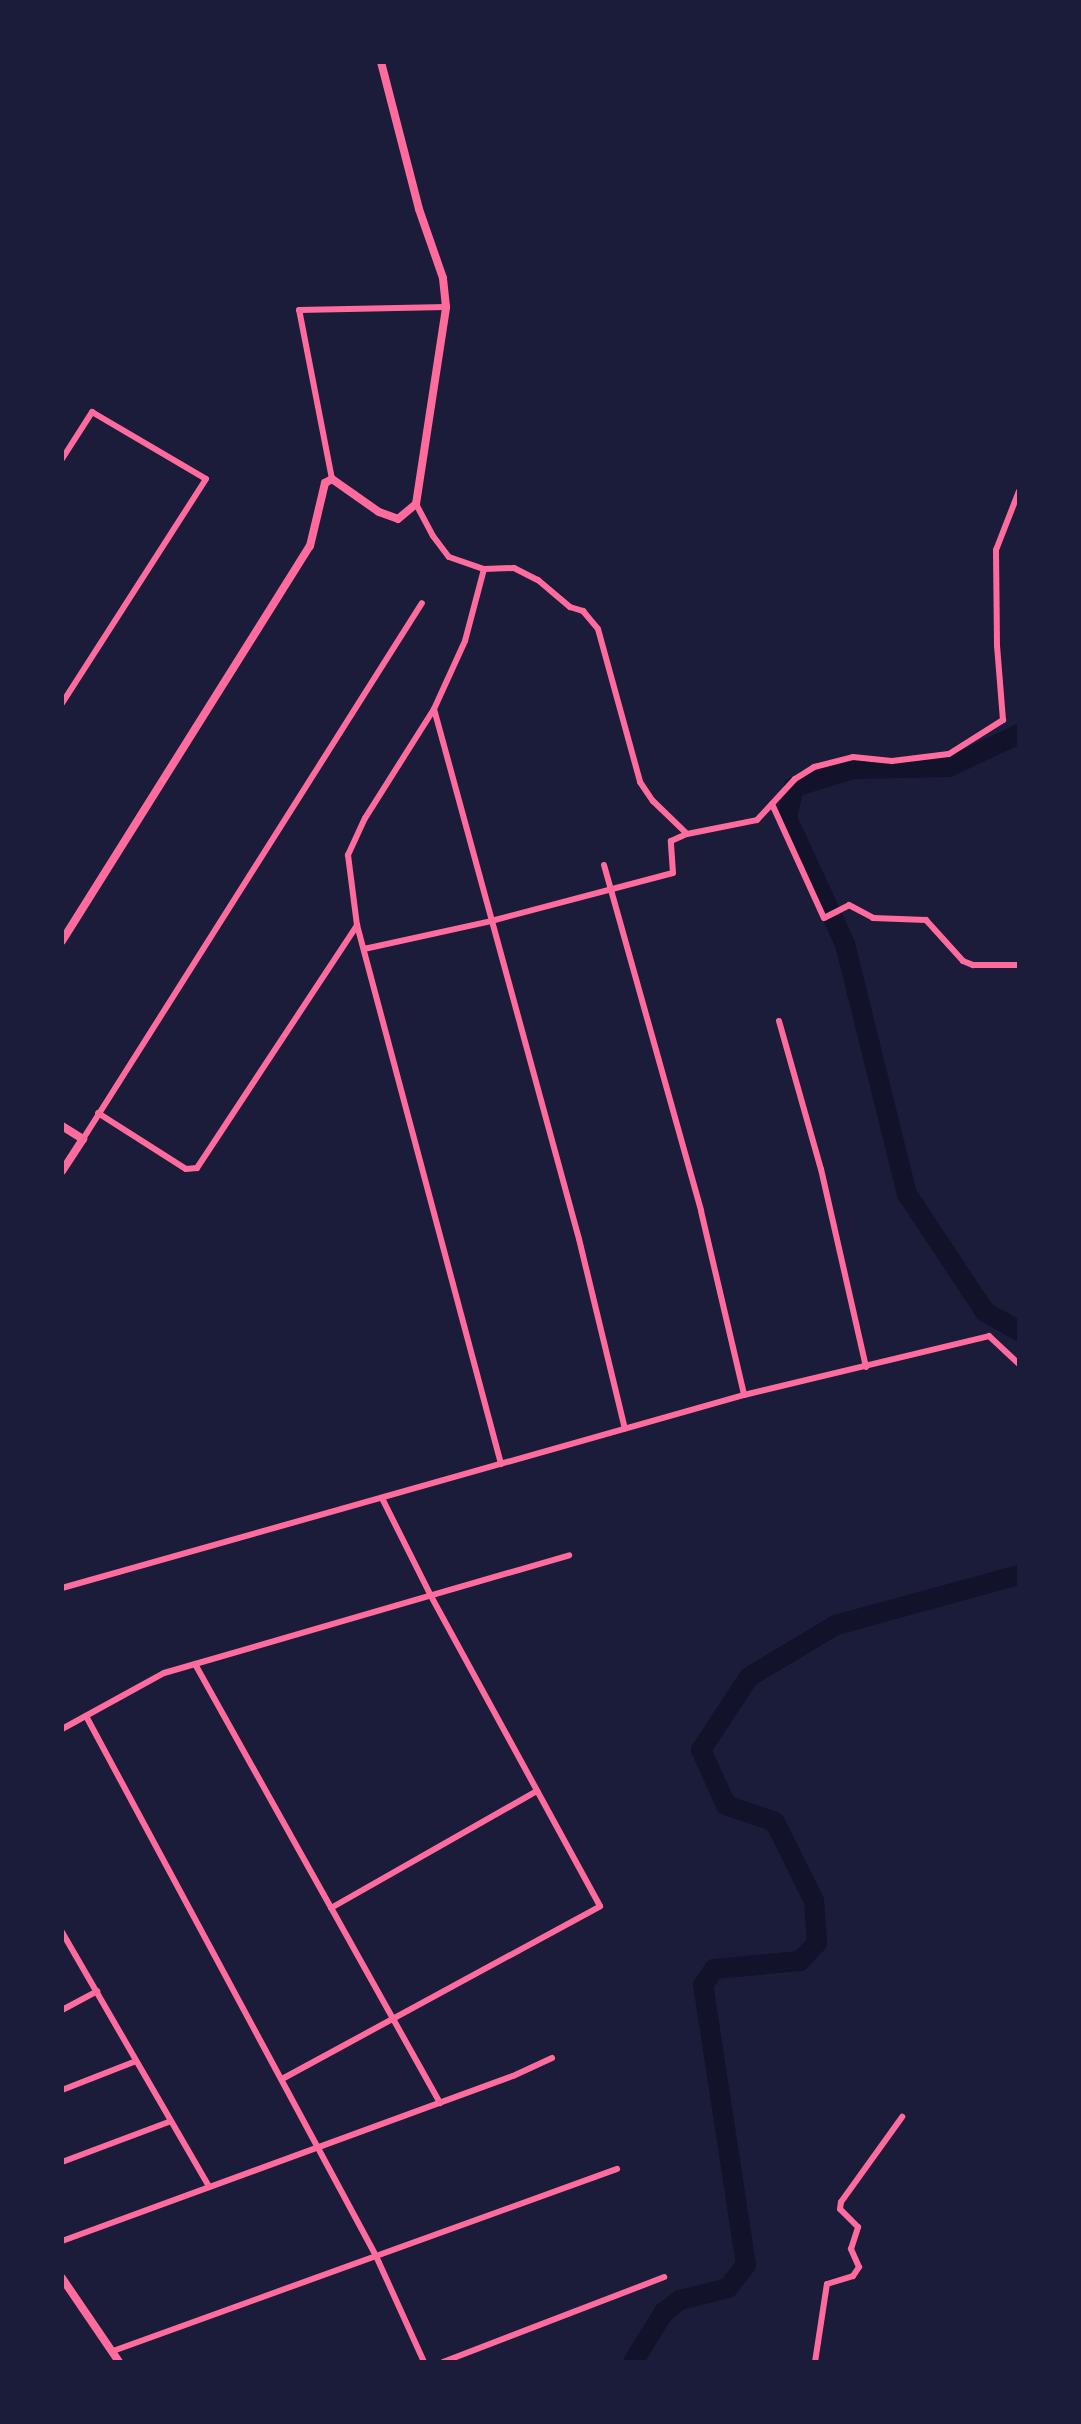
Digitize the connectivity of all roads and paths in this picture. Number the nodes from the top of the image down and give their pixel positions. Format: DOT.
graph roads {
  1 [pos="381,62"];
  2 [pos="446,307"];
  3 [pos="62,459"];
  4 [pos="332,479"];
  5 [pos="1019,491"];
  6 [pos="416,504"];
  7 [pos="484,569"];
  8 [pos="422,603"];
  9 [pos="62,703"];
  10 [pos="434,709"];
  11 [pos="772,804"];
  12 [pos="687,834"];
  13 [pos="604,865"];
  14 [pos="610,889"];
  15 [pos="491,921"];
  16 [pos="357,925"];
  17 [pos="62,941"];
  18 [pos="364,949"];
  19 [pos="1019,965"];
  20 [pos="779,1021"];
  21 [pos="98,1113"];
  22 [pos="62,1126"];
  23 [pos="83,1139"];
  24 [pos="62,1171"];
  25 [pos="1019,1364"];
  26 [pos="866,1367"];
  27 [pos="744,1395"];
  28 [pos="625,1429"];
  29 [pos="501,1464"];
  30 [pos="382,1498"];
  31 [pos="569,1555"];
  32 [pos="62,1588"];
  33 [pos="431,1596"];
  34 [pos="195,1664"];
  35 [pos="86,1716"];
  36 [pos="62,1729"];
  37 [pos="537,1791"];
  38 [pos="331,1908"];
  39 [pos="62,1932"];
  40 [pos="97,1991"];
  41 [pos="62,2010"];
  42 [pos="392,2018"];
  43 [pos="552,2058"];
  44 [pos="136,2061"];
  45 [pos="282,2079"];
  46 [pos="62,2090"];
  47 [pos="440,2103"];
  48 [pos="902,2117"];
  49 [pos="171,2121"];
  50 [pos="319,2147"];
  51 [pos="62,2162"];
  52 [pos="617,2169"];
  53 [pos="209,2187"];
  54 [pos="62,2241"];
  55 [pos="376,2256"];
  56 [pos="664,2277"];
  57 [pos="62,2278"];
  58 [pos="113,2351"];
  59 [pos="119,2362"];
  60 [pos="424,2362"];
  61 [pos="443,2362"];
  62 [pos="815,2362"];
  1 -- 2 [label="street"];
  2 -- 4 [label="street"];
  2 -- 6 [label="street"];
  3 -- 9 [label="street"];
  4 -- 6 [label="street"];
  4 -- 17 [label="street"];
  5 -- 11 [label="street"];
  6 -- 7 [label="street"];
  7 -- 10 [label="street"];
  7 -- 12 [label="street"];
  8 -- 21 [label="street"];
  10 -- 15 [label="street"];
  10 -- 16 [label="street"];
  11 -- 12 [label="street"];
  11 -- 19 [label="street"];
  12 -- 14 [label="street"];
  13 -- 14 [label="street"];
  14 -- 15 [label="street"];
  14 -- 27 [label="street"];
  15 -- 18 [label="street"];
  15 -- 28 [label="street"];
  16 -- 18 [label="street"];
  16 -- 21 [label="street"];
  18 -- 29 [label="street"];
  20 -- 26 [label="street"];
  21 -- 23 [label="street"];
  22 -- 23 [label="street"];
  23 -- 24 [label="street"];
  25 -- 26 [label="street"];
  26 -- 27 [label="street"];
  27 -- 28 [label="street"];
  28 -- 29 [label="street"];
  29 -- 30 [label="street"];
  30 -- 32 [label="street"];
  30 -- 33 [label="street"];
  31 -- 33 [label="street"];
  33 -- 34 [label="street"];
  33 -- 37 [label="street"];
  34 -- 35 [label="street"];
  34 -- 38 [label="street"];
  35 -- 36 [label="street"];
  35 -- 45 [label="street"];
  37 -- 38 [label="street"];
  37 -- 42 [label="street"];
  38 -- 42 [label="street"];
  39 -- 40 [label="street"];
  40 -- 41 [label="street"];
  40 -- 44 [label="street"];
  42 -- 45 [label="street"];
  42 -- 47 [label="street"];
  43 -- 47 [label="street"];
  44 -- 46 [label="street"];
  44 -- 49 [label="street"];
  45 -- 50 [label="street"];
  47 -- 50 [label="street"];
  48 -- 62 [label="street"];
  49 -- 51 [label="street"];
  49 -- 53 [label="street"];
  50 -- 53 [label="street"];
  50 -- 55 [label="street"];
  52 -- 55 [label="street"];
  53 -- 54 [label="street"];
  55 -- 58 [label="street"];
  55 -- 60 [label="street"];
  56 -- 61 [label="street"];
  57 -- 58 [label="street"];
  58 -- 59 [label="street"];
}
